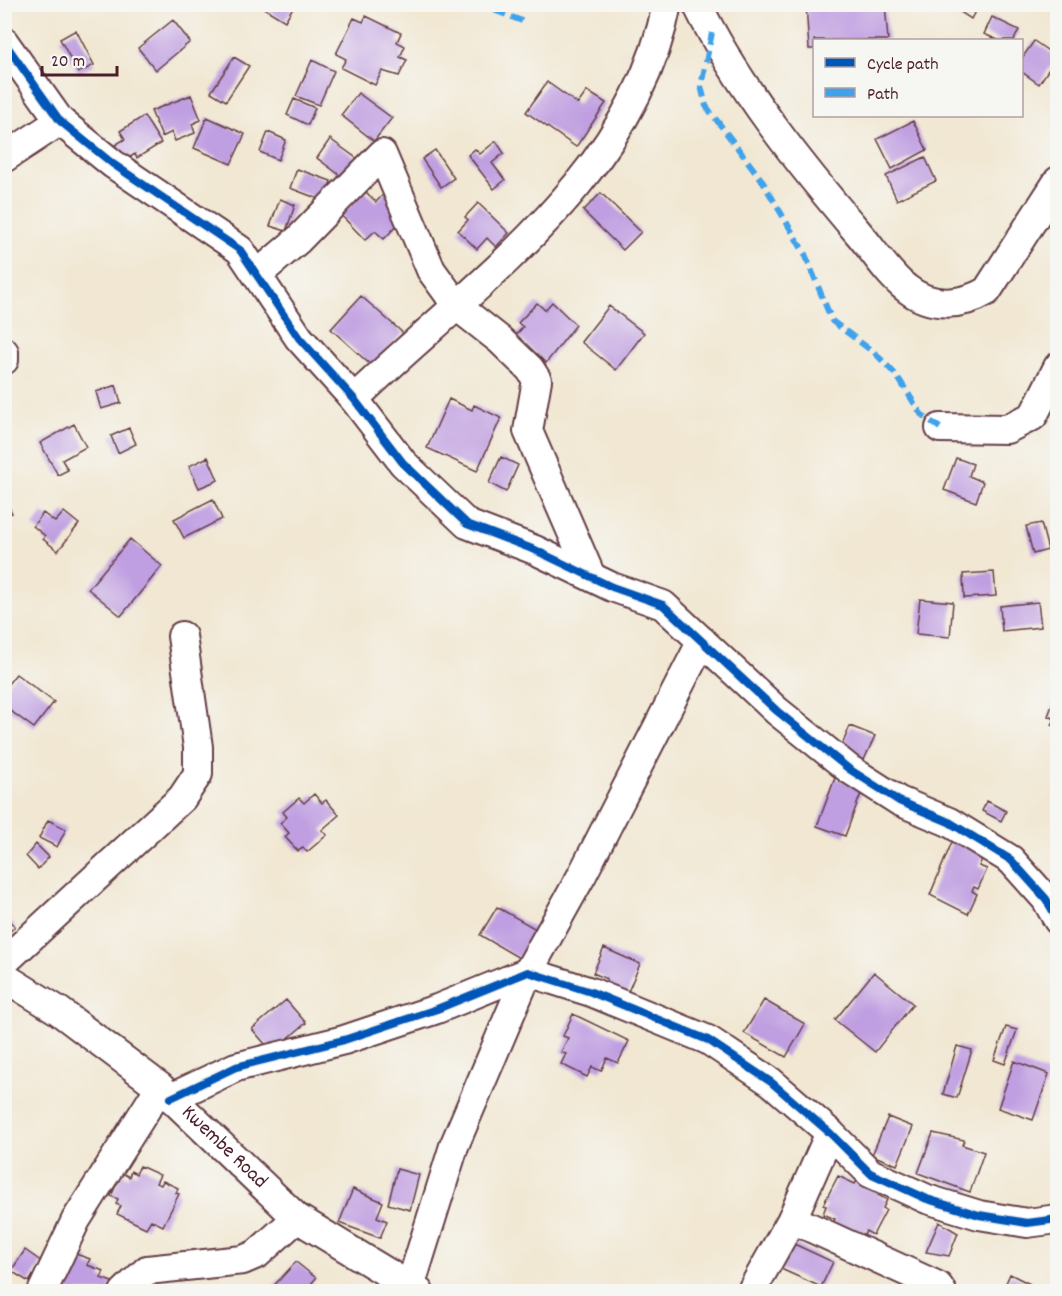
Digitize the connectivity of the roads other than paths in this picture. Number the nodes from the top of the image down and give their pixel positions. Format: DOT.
graph roads {
  1 [pos="667,4"];
  2 [pos="698,4"];
  3 [pos="4,42"];
  4 [pos="60,121"];
  5 [pos="4,158"];
  6 [pos="1058,181"];
  7 [pos="258,274"];
  8 [pos="458,307"];
  9 [pos="4,352"];
  10 [pos="4,360"];
  11 [pos="1058,367"];
  12 [pos="354,399"];
  13 [pos="940,428"];
  14 [pos="590,574"];
  15 [pos="182,636"];
  16 [pos="702,641"];
  17 [pos="1058,920"];
  18 [pos="4,962"];
  19 [pos="528,972"];
  20 [pos="4,976"];
  21 [pos="166,1093"];
  22 [pos="830,1133"];
  23 [pos="297,1218"];
  24 [pos="792,1219"];
  25 [pos="1058,1220"];
  26 [pos="415,1289"];
  27 [pos="42,1292"];
  28 [pos="124,1292"];
  29 [pos="751,1292"];
  30 [pos="942,1292"];
  1 -- 8 [label="street"];
  2 -- 6 [label="street"];
  3 -- 4 [label="street"];
  4 -- 5 [label="street"];
  4 -- 7 [label="street"];
  7 -- 8 [label="street"];
  7 -- 12 [label="street"];
  8 -- 12 [label="street"];
  8 -- 14 [label="street"];
  9 -- 10 [label="street"];
  11 -- 13 [label="street"];
  12 -- 14 [label="street"];
  14 -- 16 [label="street"];
  15 -- 18 [label="street"];
  16 -- 17 [label="street"];
  16 -- 19 [label="street"];
  19 -- 21 [label="street"];
  19 -- 22 [label="street"];
  19 -- 26 [label="street"];
  20 -- 21 [label="street, Kwembe Road"];
  21 -- 23 [label="street, Kwembe Road"];
  21 -- 27 [label="street"];
  22 -- 24 [label="street"];
  22 -- 25 [label="street"];
  23 -- 26 [label="street, Kwembe Road"];
  23 -- 28 [label="street"];
  24 -- 29 [label="street"];
  24 -- 30 [label="street"];
}
